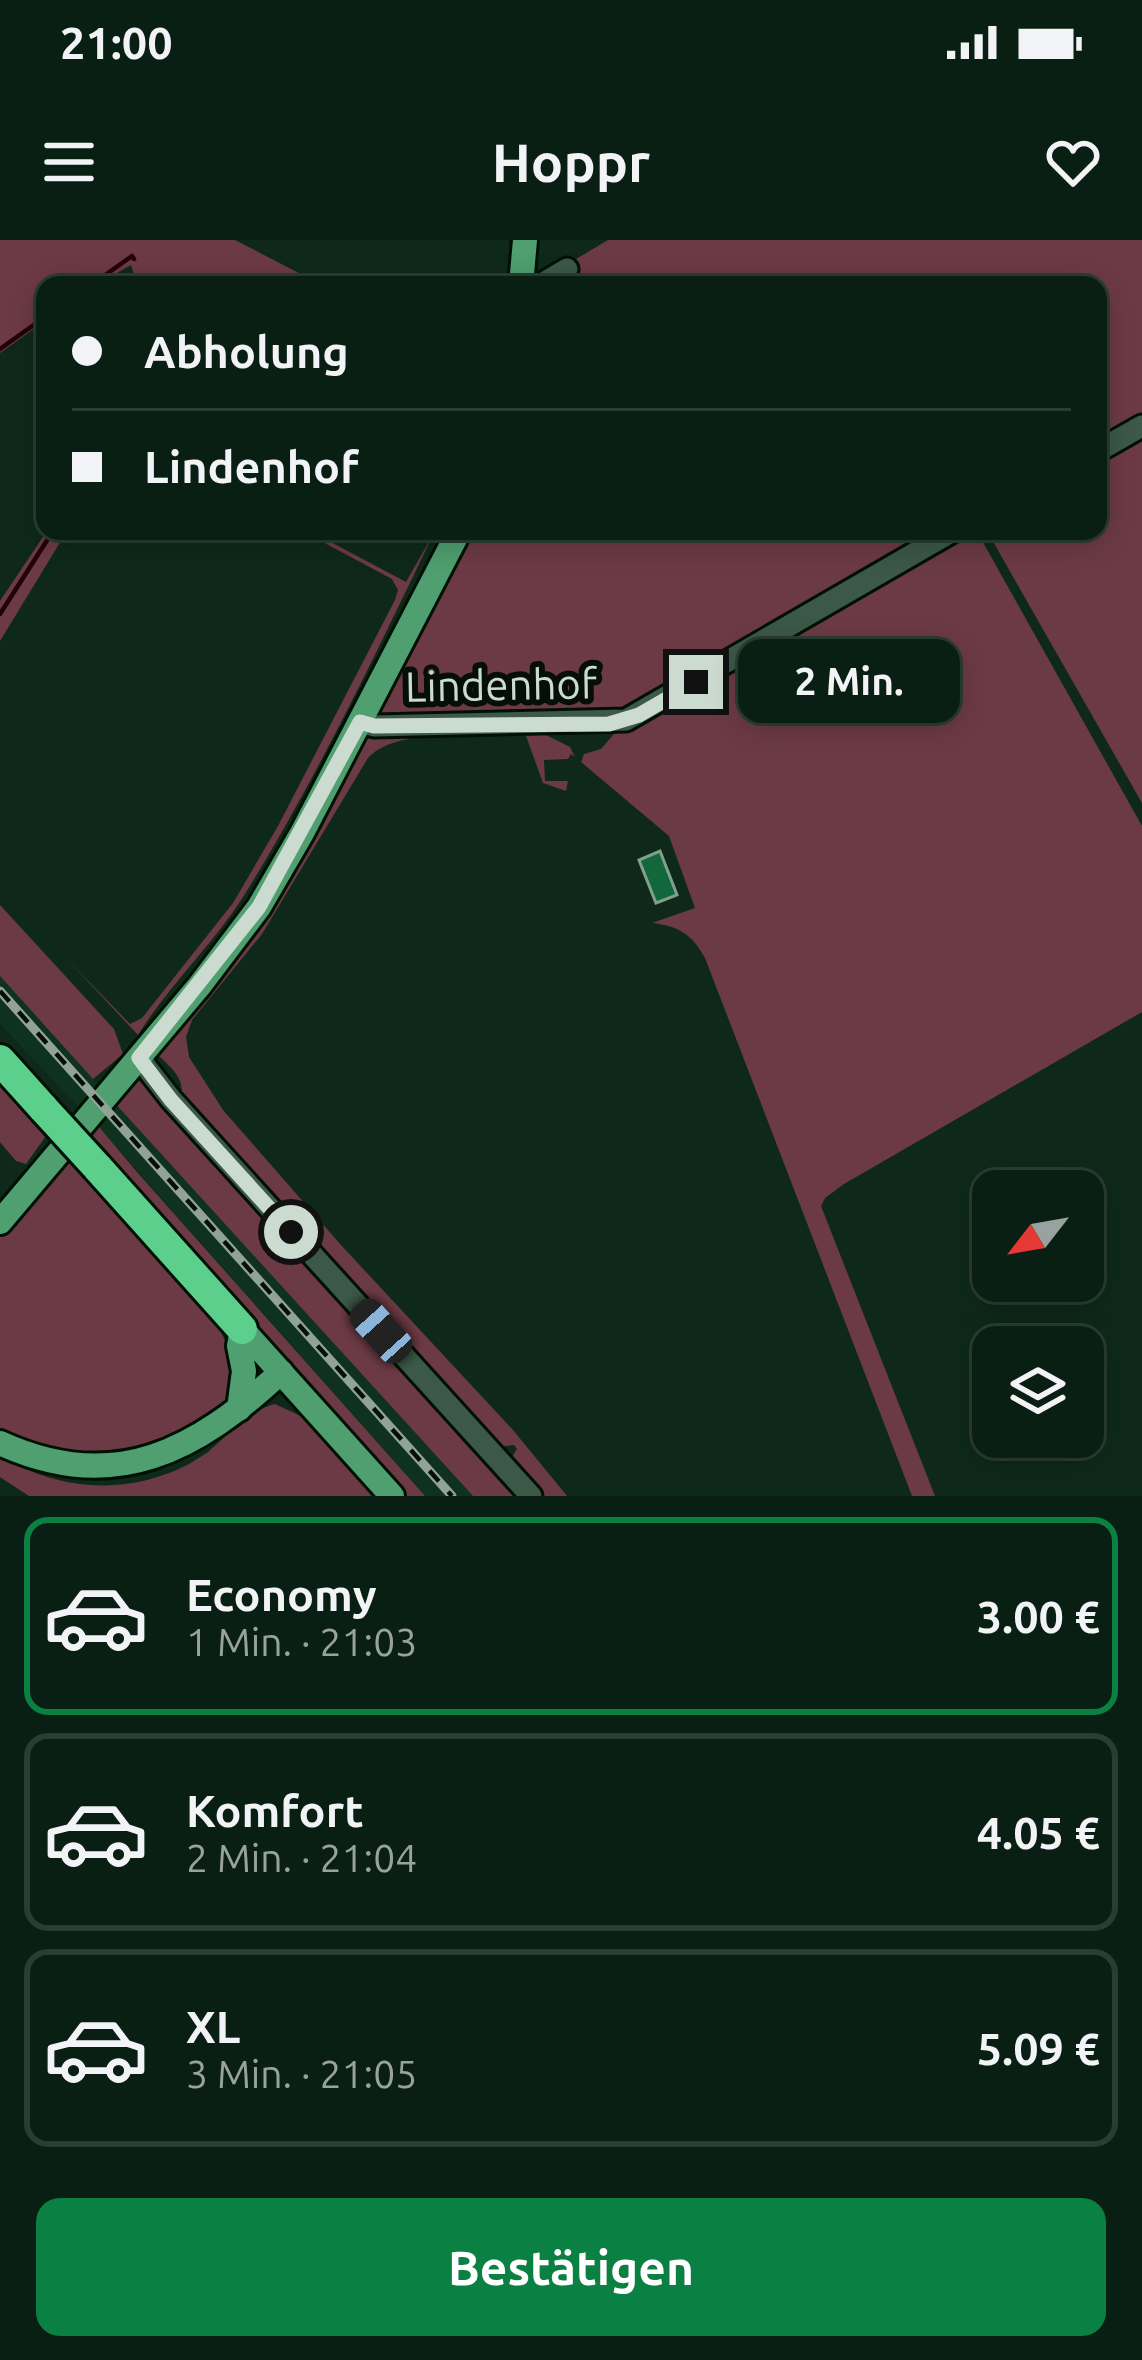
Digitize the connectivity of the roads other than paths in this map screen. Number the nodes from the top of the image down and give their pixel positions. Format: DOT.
graph roads {
  1 [pos="525,240"];
  2 [pos="567,269"];
  3 [pos="522,276"];
  4 [pos="555,276"];
  5 [pos="1142,426"];
  6 [pos="1107,446"];
  7 [pos="454,540"];
  8 [pos="937,540"];
  9 [pos="360,722"];
  10 [pos="139,1058"];
  11 [pos="0,1060"];
  12 [pos="0,1222"];
  13 [pos="242,1329"];
  14 [pos="281,1372"];
  15 [pos="239,1409"];
  16 [pos="0,1443"];
  17 [pos="392,1496"];
  18 [pos="531,1496"];
  1 -- 3 [label="main road"];
  2 -- 4 [label="street"];
  5 -- 6 [label="street"];
  7 -- 9 [label="main road"];
  8 -- 9 [label="street, Lindenhof"];
  9 -- 10 [label="main road"];
  10 -- 12 [label="main road"];
  10 -- 18 [label="street"];
  11 -- 13 [label="highway, bridge"];
  13 -- 14 [label="main road"];
  13 -- 15 [label="main road"];
  14 -- 15 [label="main road"];
  14 -- 17 [label="main road"];
  15 -- 16 [label="main road"];
}
